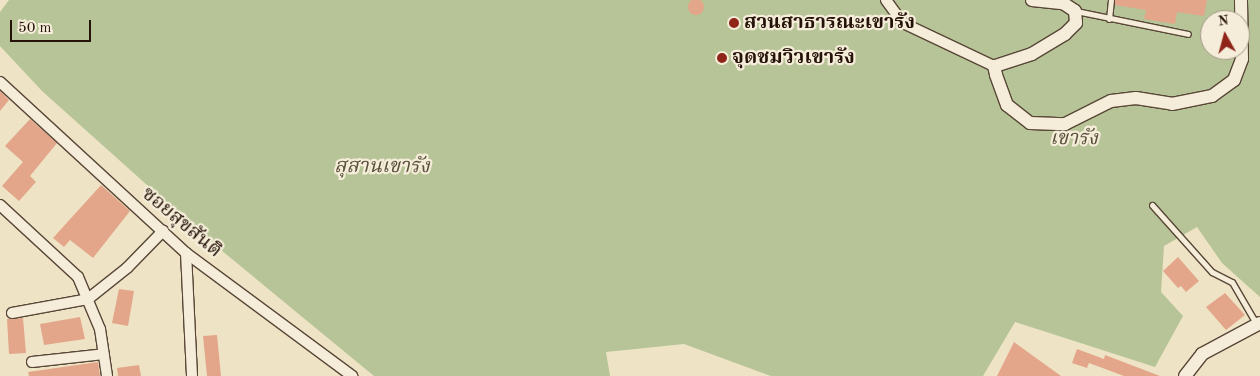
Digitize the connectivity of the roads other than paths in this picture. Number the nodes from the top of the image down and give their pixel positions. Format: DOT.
graph roads {
  1 [pos="886,0"];
  2 [pos="1032,0"];
  3 [pos="1111,0"];
  4 [pos="1241,0"];
  5 [pos="1075,11"];
  6 [pos="1109,19"];
  7 [pos="1188,34"];
  8 [pos="994,66"];
  9 [pos="0,82"];
  10 [pos="0,205"];
  11 [pos="1152,205"];
  12 [pos="163,231"];
  13 [pos="186,253"];
  14 [pos="88,299"];
  15 [pos="12,313"];
  16 [pos="1259,324"];
  17 [pos="104,354"];
  18 [pos="32,362"];
  19 [pos="107,376"];
  20 [pos="192,376"];
  21 [pos="352,376"];
  22 [pos="1185,376"];
  1 -- 8 [label="street"];
  2 -- 5 [label="street"];
  3 -- 6 [label="lane"];
  4 -- 8 [label="street"];
  5 -- 6 [label="lane"];
  5 -- 8 [label="street"];
  6 -- 7 [label="lane"];
  9 -- 12 [label="street, ซอยสุขสันติ"];
  10 -- 14 [label="street"];
  11 -- 16 [label="lane"];
  12 -- 13 [label="street, ซอยสุขสันติ"];
  12 -- 14 [label="street"];
  13 -- 20 [label="street"];
  13 -- 21 [label="street, ซอยสุขสันติ"];
  14 -- 15 [label="street"];
  14 -- 17 [label="street"];
  16 -- 22 [label="street"];
  17 -- 18 [label="street"];
  17 -- 19 [label="street"];
}
